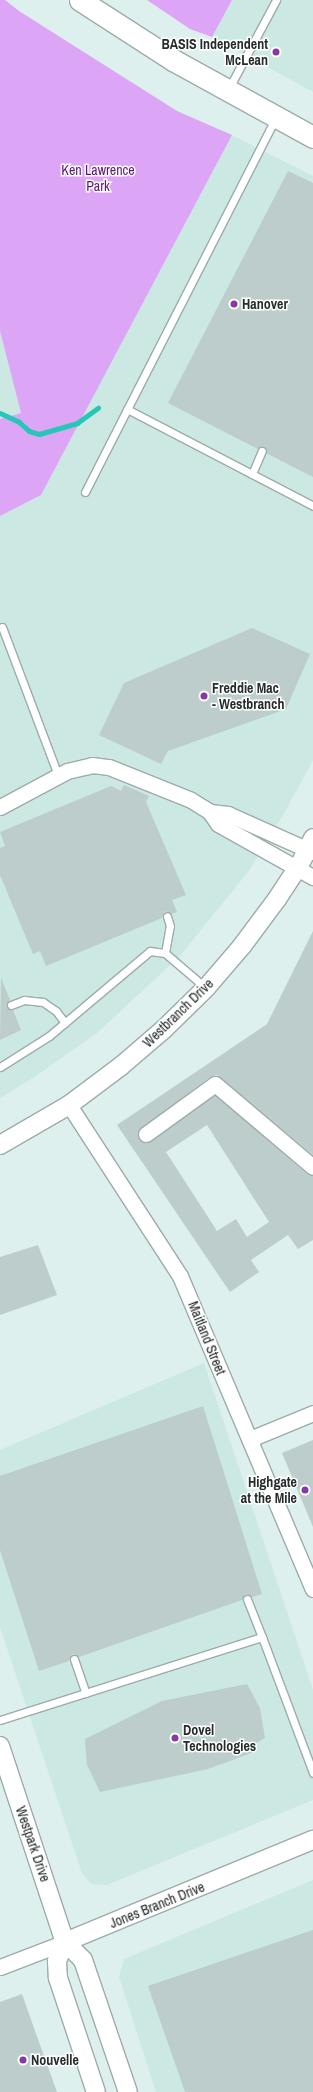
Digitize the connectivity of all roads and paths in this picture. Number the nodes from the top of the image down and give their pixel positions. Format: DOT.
graph roads {
  1 [pos="80,0"];
  2 [pos="276,0"];
  3 [pos="227,91"];
  4 [pos="276,117"];
  5 [pos="313,136"];
  6 [pos="127,409"];
  7 [pos="262,451"];
  8 [pos="252,474"];
  9 [pos="85,492"];
  10 [pos="313,506"];
  11 [pos="2,627"];
  12 [pos="58,775"];
  13 [pos="0,807"];
  14 [pos="210,812"];
  15 [pos="311,846"];
  16 [pos="297,870"];
  17 [pos="313,877"];
  18 [pos="167,916"];
  19 [pos="165,953"];
  20 [pos="206,988"];
  21 [pos="11,1005"];
  22 [pos="65,1023"];
  23 [pos="0,1067"];
  24 [pos="69,1105"];
  25 [pos="146,1134"];
  26 [pos="1,1142"];
  27 [pos="310,1159"];
  28 [pos="313,1413"];
  29 [pos="250,1439"];
  30 [pos="313,1589"];
  31 [pos="247,1599"];
  32 [pos="262,1637"];
  33 [pos="74,1659"];
  34 [pos="86,1693"];
  35 [pos="0,1720"];
  36 [pos="0,1746"];
  37 [pos="313,1773"];
  38 [pos="313,1840"];
  39 [pos="65,1942"];
  40 [pos="0,1968"];
  41 [pos="96,2092"];
  42 [pos="128,2092"];
  1 -- 3 [label="main road"];
  2 -- 3 [label="lane"];
  3 -- 4 [label="main road"];
  4 -- 5 [label="main road"];
  4 -- 6 [label="lane"];
  6 -- 8 [label="lane"];
  6 -- 9 [label="lane"];
  7 -- 8 [label="lane"];
  8 -- 10 [label="lane"];
  11 -- 12 [label="lane"];
  12 -- 13 [label="street"];
  12 -- 14 [label="street"];
  14 -- 15 [label="street"];
  14 -- 16 [label="street"];
  15 -- 16 [label="street, Westbranch Drive"];
  16 -- 17 [label="street"];
  16 -- 20 [label="street, Westbranch Drive"];
  18 -- 19 [label="lane"];
  19 -- 20 [label="lane"];
  19 -- 22 [label="lane"];
  20 -- 24 [label="street, Westbranch Drive"];
  21 -- 22 [label="lane"];
  22 -- 23 [label="lane"];
  24 -- 26 [label="street, Westbranch Drive"];
  24 -- 29 [label="street, Maitland Street"];
  25 -- 27 [label="street"];
  28 -- 29 [label="street"];
  29 -- 30 [label="street, Maitland Street"];
  31 -- 32 [label="lane"];
  32 -- 34 [label="lane"];
  32 -- 37 [label="lane"];
  33 -- 34 [label="lane"];
  34 -- 35 [label="lane"];
  36 -- 39 [label="street, Westpark Drive"];
  38 -- 39 [label="street, Jones Branch Drive"];
  39 -- 40 [label="street, Jones Branch Drive"];
  39 -- 41 [label="street"];
  39 -- 42 [label="street, Westpark Drive"];
}
